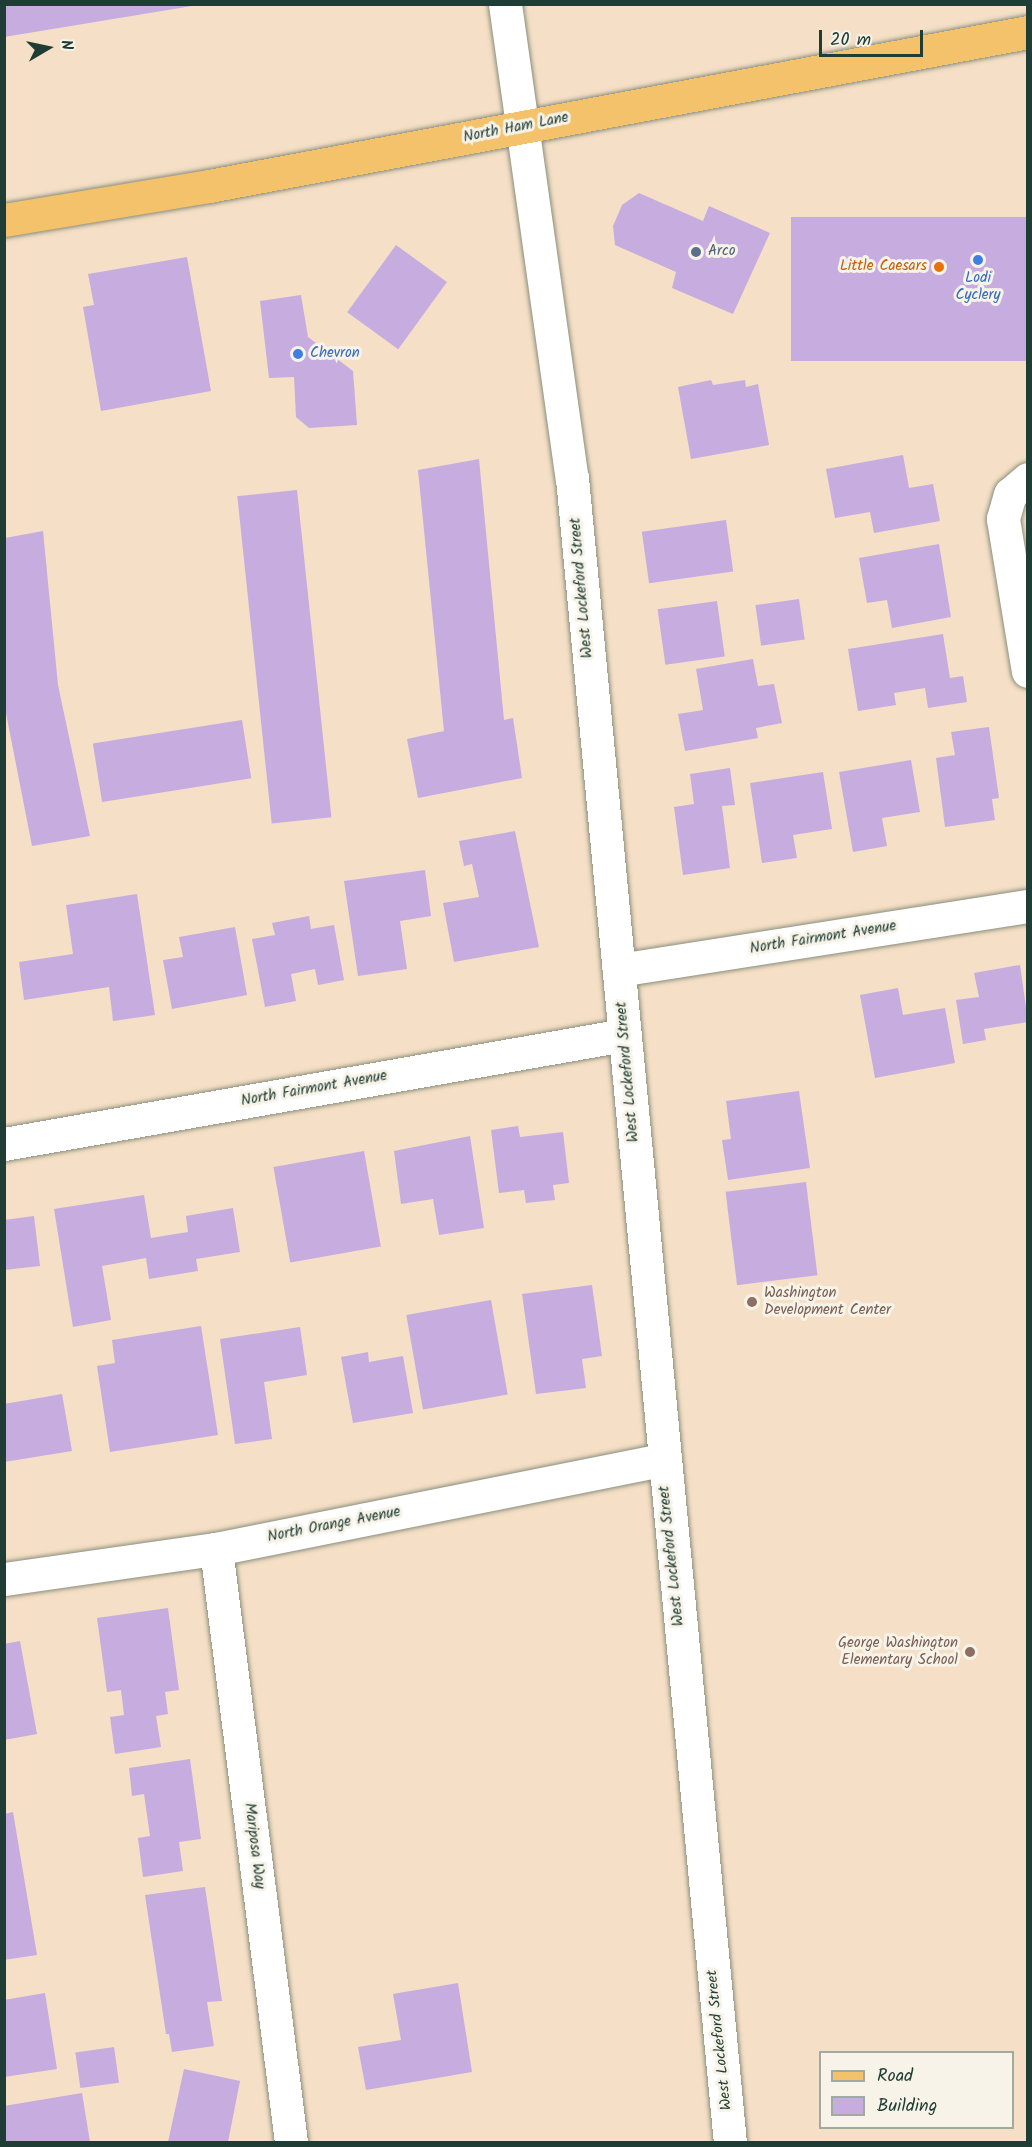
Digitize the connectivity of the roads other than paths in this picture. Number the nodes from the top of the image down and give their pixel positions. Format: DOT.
graph roads {
  1 [pos="505,4"];
  2 [pos="1028,32"];
  3 [pos="523,127"];
  4 [pos="4,220"];
  5 [pos="1019,487"];
  6 [pos="1028,671"];
  7 [pos="1028,906"];
  8 [pos="619,970"];
  9 [pos="624,1035"];
  10 [pos="4,1144"];
  11 [pos="662,1460"];
  12 [pos="216,1549"];
  13 [pos="4,1579"];
  14 [pos="291,2142"];
  15 [pos="730,2142"];
  1 -- 3 [label="street, West Lockeford Street"];
  2 -- 3 [label="main road, North Ham Lane"];
  3 -- 4 [label="main road, North Ham Lane"];
  3 -- 8 [label="street, West Lockeford Street"];
  5 -- 6 [label="street"];
  7 -- 8 [label="street, North Fairmont Avenue"];
  8 -- 9 [label="street, West Lockeford Street"];
  9 -- 10 [label="street, North Fairmont Avenue"];
  9 -- 11 [label="street, West Lockeford Street"];
  11 -- 12 [label="street, North Orange Avenue"];
  11 -- 15 [label="street, West Lockeford Street"];
  12 -- 13 [label="street, North Orange Avenue"];
  12 -- 14 [label="street, Mariposa Way"];
}
